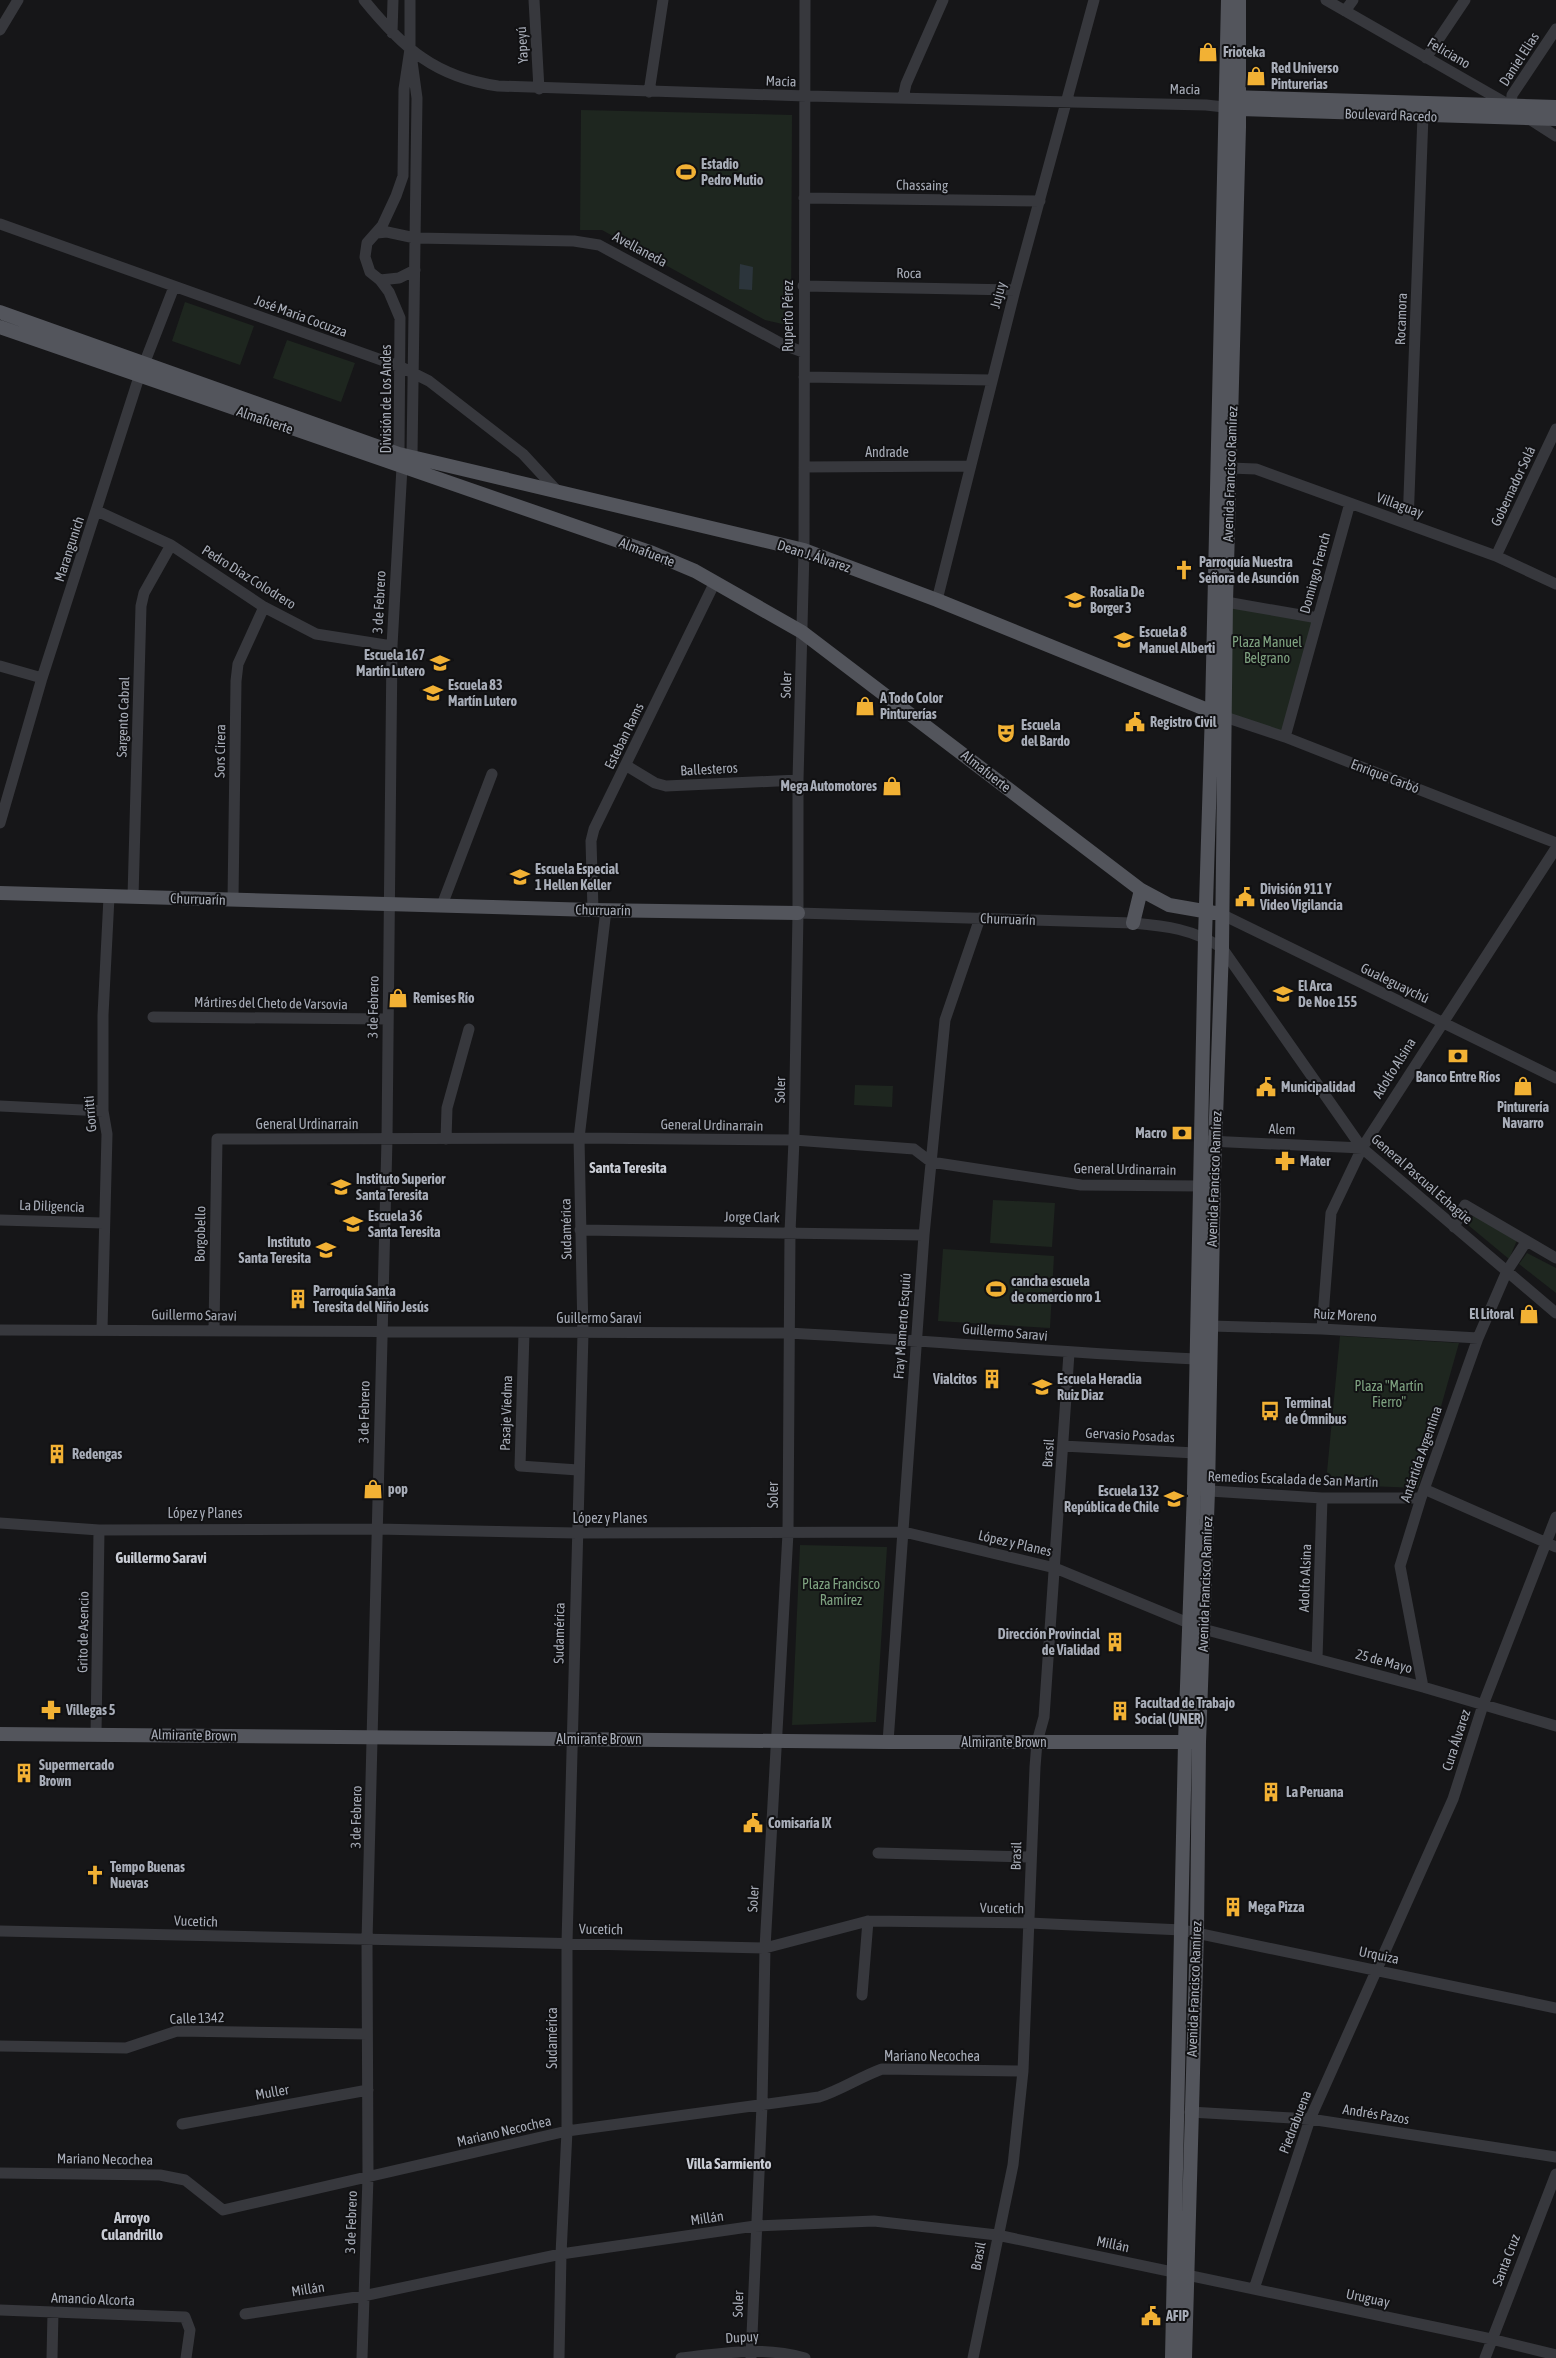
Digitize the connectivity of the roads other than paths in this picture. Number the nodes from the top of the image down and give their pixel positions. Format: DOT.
graph roads {
  1 [pos="18,0"];
  2 [pos="364,0"];
  3 [pos="393,0"];
  4 [pos="410,0"];
  5 [pos="534,0"];
  6 [pos="664,0"];
  7 [pos="805,0"];
  8 [pos="943,0"];
  9 [pos="1094,0"];
  10 [pos="1228,0"];
  11 [pos="1239,0"];
  12 [pos="1326,0"];
  13 [pos="1353,0"];
  14 [pos="1465,0"];
  15 [pos="1345,11"];
  16 [pos="1556,29"];
  17 [pos="0,30"];
  18 [pos="392,33"];
  19 [pos="410,49"];
  20 [pos="1426,58"];
  21 [pos="539,89"];
  22 [pos="649,92"];
  23 [pos="806,96"];
  24 [pos="903,98"];
  25 [pos="1067,102"];
  26 [pos="1233,103"];
  27 [pos="1511,106"];
  28 [pos="1556,107"];
  29 [pos="1423,115"];
  30 [pos="1529,118"];
  31 [pos="1556,119"];
  32 [pos="1556,136"];
  33 [pos="804,198"];
  34 [pos="1040,201"];
  35 [pos="1,227"];
  36 [pos="377,233"];
  37 [pos="415,238"];
  38 [pos="415,270"];
  39 [pos="380,280"];
  40 [pos="803,286"];
  41 [pos="174,287"];
  42 [pos="1015,290"];
  43 [pos="0,312"];
  44 [pos="0,327"];
  45 [pos="803,352"];
  46 [pos="401,367"];
  47 [pos="142,371"];
  48 [pos="414,374"];
  49 [pos="804,376"];
  50 [pos="991,380"];
  51 [pos="1556,429"];
  52 [pos="405,459"];
  53 [pos="970,466"];
  54 [pos="804,467"];
  55 [pos="1230,468"];
  56 [pos="560,493"];
  57 [pos="1350,503"];
  58 [pos="97,511"];
  59 [pos="1408,524"];
  60 [pos="171,545"];
  61 [pos="804,550"];
  62 [pos="1496,556"];
  63 [pos="715,582"];
  64 [pos="1556,584"];
  65 [pos="937,600"];
  66 [pos="1226,602"];
  67 [pos="264,608"];
  68 [pos="1318,618"];
  69 [pos="802,632"];
  70 [pos="392,646"];
  71 [pos="0,666"];
  72 [pos="42,678"];
  73 [pos="1219,714"];
  74 [pos="1286,737"];
  75 [pos="627,766"];
  76 [pos="492,774"];
  77 [pos="798,780"];
  78 [pos="0,823"];
  79 [pos="1556,843"];
  80 [pos="1556,848"];
  81 [pos="1140,890"];
  82 [pos="0,893"];
  83 [pos="108,897"];
  84 [pos="132,897"];
  85 [pos="233,900"];
  86 [pos="390,904"];
  87 [pos="442,906"];
  88 [pos="599,910"];
  89 [pos="1206,912"];
  90 [pos="798,913"];
  91 [pos="1221,914"];
  92 [pos="980,918"];
  93 [pos="1133,923"];
  94 [pos="1205,936"];
  95 [pos="1222,948"];
  96 [pos="153,1017"];
  97 [pos="388,1019"];
  98 [pos="1441,1022"];
  99 [pos="470,1030"];
  100 [pos="1556,1078"];
  101 [pos="0,1106"];
  102 [pos="102,1111"];
  103 [pos="579,1138"];
  104 [pos="216,1139"];
  105 [pos="387,1139"];
  106 [pos="446,1139"];
  107 [pos="794,1140"];
  108 [pos="1201,1141"];
  109 [pos="1215,1141"];
  110 [pos="1362,1148"];
  111 [pos="930,1162"];
  112 [pos="1200,1186"];
  113 [pos="0,1220"];
  114 [pos="103,1223"];
  115 [pos="1454,1227"];
  116 [pos="580,1230"];
  117 [pos="790,1232"];
  118 [pos="924,1235"];
  119 [pos="1526,1242"];
  120 [pos="1556,1258"];
  121 [pos="1507,1271"];
  122 [pos="1556,1313"];
  123 [pos="1211,1326"];
  124 [pos="1322,1329"];
  125 [pos="0,1330"];
  126 [pos="102,1330"];
  127 [pos="214,1330"];
  128 [pos="381,1332"];
  129 [pos="524,1333"];
  130 [pos="583,1333"];
  131 [pos="789,1333"];
  132 [pos="1478,1338"];
  133 [pos="916,1339"];
  134 [pos="1069,1353"];
  135 [pos="1197,1360"];
  136 [pos="1063,1446"];
  137 [pos="1195,1453"];
  138 [pos="578,1470"];
  139 [pos="1201,1490"];
  140 [pos="1422,1494"];
  141 [pos="1322,1498"];
  142 [pos="1556,1517"];
  143 [pos="0,1523"];
  144 [pos="376,1529"];
  145 [pos="99,1530"];
  146 [pos="904,1532"];
  147 [pos="577,1533"];
  148 [pos="788,1533"];
  149 [pos="1551,1545"];
  150 [pos="1055,1568"];
  151 [pos="1189,1624"];
  152 [pos="1203,1630"];
  153 [pos="1317,1659"];
  154 [pos="1423,1687"];
  155 [pos="1483,1705"];
  156 [pos="1556,1726"];
  157 [pos="0,1734"];
  158 [pos="96,1734"];
  159 [pos="372,1737"];
  160 [pos="572,1739"];
  161 [pos="777,1740"];
  162 [pos="888,1742"];
  163 [pos="1037,1742"];
  164 [pos="1192,1742"];
  165 [pos="878,1853"];
  166 [pos="1030,1857"];
  167 [pos="868,1921"];
  168 [pos="1028,1923"];
  169 [pos="1182,1930"];
  170 [pos="0,1931"];
  171 [pos="1197,1931"];
  172 [pos="367,1941"];
  173 [pos="568,1944"];
  174 [pos="765,1948"];
  175 [pos="1377,1969"];
  176 [pos="862,1995"];
  177 [pos="1556,2008"];
  178 [pos="367,2034"];
  179 [pos="0,2046"];
  180 [pos="1022,2071"];
  181 [pos="368,2090"];
  182 [pos="762,2105"];
  183 [pos="1190,2112"];
  184 [pos="1310,2119"];
  185 [pos="182,2124"];
  186 [pos="567,2131"];
  187 [pos="1556,2157"];
  188 [pos="0,2172"];
  189 [pos="1556,2174"];
  190 [pos="368,2178"];
  191 [pos="755,2226"];
  192 [pos="997,2235"];
  193 [pos="561,2254"];
  194 [pos="1181,2274"];
  195 [pos="1254,2289"];
  196 [pos="363,2296"];
  197 [pos="0,2310"];
  198 [pos="53,2312"];
  199 [pos="245,2314"];
  200 [pos="1491,2339"];
  201 [pos="751,2354"];
  202 [pos="1556,2355"];
  203 [pos="52,2358"];
  204 [pos="186,2358"];
  205 [pos="362,2358"];
  206 [pos="560,2358"];
  207 [pos="681,2358"];
  208 [pos="805,2358"];
  209 [pos="973,2358"];
  210 [pos="1172,2358"];
  211 [pos="1185,2358"];
  212 [pos="1485,2358"];
  1 -- 17 [label="street"];
  2 -- 18 [label="street, Macia"];
  3 -- 18 [label="street"];
  4 -- 19 [label="street, División de Los Andes"];
  5 -- 21 [label="street, Yapeyú"];
  6 -- 22 [label="street"];
  7 -- 23 [label="street, Ruperto Pérez"];
  8 -- 24 [label="street"];
  9 -- 25 [label="street, Jujuy"];
  10 -- 26 [label="main road, Avenida Francisco Ramírez"];
  11 -- 26 [label="main road, Avenida Francisco Ramírez"];
  12 -- 15 [label="street, Feliciano"];
  13 -- 15 [label="street"];
  14 -- 20 [label="street"];
  15 -- 20 [label="street, Feliciano"];
  16 -- 27 [label="street, Daniel Elias"];
  18 -- 19 [label="street, Macia"];
  19 -- 21 [label="street, Macia"];
  19 -- 36 [label="street, División de Los Andes"];
  19 -- 37 [label="street, División de Los Andes"];
  20 -- 27 [label="street, Feliciano"];
  21 -- 22 [label="street, Macia"];
  22 -- 23 [label="street, Macia"];
  23 -- 24 [label="street, Macia"];
  23 -- 33 [label="street, Ruperto Pérez"];
  24 -- 25 [label="street, Macia"];
  25 -- 26 [label="street, Macia"];
  25 -- 34 [label="street, Jujuy"];
  26 -- 27 [label="main road, Boulevard Racedo"];
  26 -- 29 [label="main road, Boulevard Racedo"];
  26 -- 55 [label="main road, Avenida Francisco Ramírez"];
  26 -- 73 [label="main road, Avenida Francisco Ramírez"];
  27 -- 28 [label="main road, Boulevard Racedo"];
  27 -- 30 [label="street, Feliciano"];
  29 -- 30 [label="main road, Boulevard Racedo"];
  29 -- 59 [label="street, Rocamora"];
  30 -- 31 [label="main road, Boulevard Racedo"];
  30 -- 32 [label="street, Feliciano"];
  33 -- 34 [label="street, Chassaing"];
  33 -- 40 [label="street, Ruperto Pérez"];
  34 -- 42 [label="street, Jujuy"];
  35 -- 41 [label="street, José Maria Cocuzza"];
  36 -- 37 [label="street"];
  36 -- 39 [label="street, División de Los Andes"];
  37 -- 38 [label="street, División de Los Andes"];
  37 -- 45 [label="street, Avellaneda"];
  38 -- 39 [label="street"];
  38 -- 48 [label="street, División de Los Andes"];
  39 -- 46 [label="street, División de Los Andes"];
  40 -- 42 [label="street, Roca"];
  40 -- 45 [label="street, Ruperto Pérez"];
  41 -- 46 [label="street, José Maria Cocuzza"];
  41 -- 47 [label="street, Marangunich"];
  42 -- 50 [label="street, Jujuy"];
  43 -- 47 [label="main road, Almafuerte"];
  44 -- 47 [label="main road, Almafuerte"];
  45 -- 49 [label="street, Ruperto Pérez"];
  46 -- 48 [label="street, José Maria Cocuzza"];
  46 -- 52 [label="street, División de Los Andes"];
  47 -- 52 [label="main road, Almafuerte"];
  47 -- 58 [label="street, Marangunich"];
  48 -- 52 [label="street, División de Los Andes"];
  48 -- 56 [label="street, José Maria Cocuzza"];
  49 -- 50 [label="street"];
  49 -- 54 [label="street, Ruperto Pérez"];
  50 -- 53 [label="street, Jujuy"];
  51 -- 62 [label="street, Gobernador Solá"];
  52 -- 56 [label="main road, Dean J. Álvarez"];
  52 -- 63 [label="main road, Almafuerte"];
  52 -- 70 [label="street, 3 de Febrero"];
  53 -- 54 [label="street, Andrade"];
  53 -- 65 [label="street, Jujuy"];
  54 -- 61 [label="street, Ruperto Pérez"];
  55 -- 57 [label="street, Villaguay"];
  55 -- 66 [label="main road, Avenida Francisco Ramírez"];
  56 -- 61 [label="main road, Dean J. Álvarez"];
  57 -- 59 [label="street, Villaguay"];
  57 -- 68 [label="street, Domingo French"];
  58 -- 60 [label="street, Pedro Díaz Colodrero"];
  58 -- 72 [label="street, Marangunich"];
  59 -- 62 [label="street, Villaguay"];
  60 -- 67 [label="street, Pedro Díaz Colodrero"];
  60 -- 84 [label="street, Sargento Cabral"];
  61 -- 65 [label="main road, Dean J. Álvarez"];
  61 -- 69 [label="street, Ruperto Pérez"];
  62 -- 64 [label="street, Villaguay"];
  63 -- 69 [label="main road, Almafuerte"];
  63 -- 75 [label="street, Esteban Rams"];
  65 -- 73 [label="main road, Dean J. Álvarez"];
  66 -- 68 [label="street"];
  66 -- 73 [label="main road, Avenida Francisco Ramírez"];
  67 -- 70 [label="street, Pedro Díaz Colodrero"];
  67 -- 85 [label="street, Sors Cirera"];
  68 -- 74 [label="street, Domingo French"];
  69 -- 77 [label="street, Soler"];
  69 -- 81 [label="main road, Almafuerte"];
  70 -- 86 [label="street, 3 de Febrero"];
  71 -- 72 [label="street"];
  72 -- 78 [label="street, Marangunich"];
  73 -- 74 [label="street, Enrique Carbó"];
  73 -- 89 [label="main road, Avenida Francisco Ramírez"];
  73 -- 91 [label="main road, Avenida Francisco Ramírez"];
  74 -- 79 [label="street, Enrique Carbó"];
  75 -- 77 [label="street, Ballesteros"];
  75 -- 88 [label="street, Esteban Rams"];
  76 -- 87 [label="street"];
  77 -- 90 [label="street, Soler"];
  80 -- 98 [label="street, Adolfo Alsina"];
  81 -- 89 [label="main road, Almafuerte"];
  81 -- 93 [label="main road"];
  82 -- 83 [label="main road, Churruarín"];
  83 -- 84 [label="main road, Churruarín"];
  83 -- 102 [label="street, Gorritti"];
  84 -- 85 [label="main road, Churruarín"];
  85 -- 86 [label="main road, Churruarín"];
  86 -- 87 [label="main road, Churruarín"];
  86 -- 97 [label="street, 3 de Febrero"];
  87 -- 88 [label="main road, Churruarín"];
  88 -- 90 [label="main road, Churruarín"];
  88 -- 103 [label="street, Sudamérica"];
  89 -- 91 [label="main road, Almafuerte"];
  89 -- 94 [label="main road, Avenida Francisco Ramírez"];
  90 -- 92 [label="street, Churruarín"];
  90 -- 107 [label="street, Soler"];
  91 -- 95 [label="main road, Avenida Francisco Ramírez"];
  91 -- 98 [label="street, Gualeguaychú"];
  92 -- 93 [label="street, Churruarín"];
  92 -- 111 [label="street, Fray Mamerto Esquiú"];
  93 -- 94 [label="street, Churruarín"];
  94 -- 95 [label="street, General Pascual Echagüe"];
  94 -- 108 [label="main road, Avenida Francisco Ramírez"];
  95 -- 109 [label="main road, Avenida Francisco Ramírez"];
  95 -- 110 [label="street, General Pascual Echagüe"];
  96 -- 97 [label="street, Mártires del Cheto de Varsovia"];
  97 -- 105 [label="street, 3 de Febrero"];
  98 -- 100 [label="street, Gualeguaychú"];
  98 -- 110 [label="street, Adolfo Alsina"];
  99 -- 106 [label="street"];
  101 -- 102 [label="street"];
  102 -- 114 [label="street, Gorritti"];
  103 -- 106 [label="street, General Urdinarrain"];
  103 -- 107 [label="street, General Urdinarrain"];
  103 -- 116 [label="street, Sudamérica"];
  104 -- 105 [label="street, General Urdinarrain"];
  104 -- 127 [label="street, Borgobello"];
  105 -- 106 [label="street, General Urdinarrain"];
  105 -- 128 [label="street, 3 de Febrero"];
  107 -- 111 [label="street, General Urdinarrain"];
  107 -- 117 [label="street, Soler"];
  108 -- 109 [label="street, Alem"];
  108 -- 112 [label="main road, Avenida Francisco Ramírez"];
  109 -- 110 [label="street, Alem"];
  109 -- 123 [label="main road, Avenida Francisco Ramírez"];
  110 -- 115 [label="street, General Pascual Echagüe"];
  110 -- 124 [label="street, Adolfo Alsina"];
  111 -- 112 [label="street, General Urdinarrain"];
  111 -- 118 [label="street, Fray Mamerto Esquiú"];
  112 -- 135 [label="main road, Avenida Francisco Ramírez"];
  113 -- 114 [label="street, La Diligencia"];
  114 -- 126 [label="street, Gorritti"];
  115 -- 119 [label="street"];
  115 -- 121 [label="street, General Pascual Echagüe"];
  116 -- 117 [label="street, Jorge Clark"];
  116 -- 130 [label="street, Sudamérica"];
  117 -- 118 [label="street, Jorge Clark"];
  117 -- 131 [label="street, Soler"];
  118 -- 133 [label="street, Fray Mamerto Esquiú"];
  119 -- 120 [label="street"];
  119 -- 121 [label="street, Antártida Argentina"];
  121 -- 122 [label="street, General Pascual Echagüe"];
  121 -- 132 [label="street, Antártida Argentina"];
  123 -- 124 [label="street, Ruiz Moreno"];
  123 -- 139 [label="main road, Avenida Francisco Ramírez"];
  124 -- 132 [label="street, Ruiz Moreno"];
  125 -- 126 [label="street, Guillermo Saravi"];
  126 -- 127 [label="street, Guillermo Saravi"];
  127 -- 128 [label="street, Guillermo Saravi"];
  128 -- 129 [label="street, Guillermo Saravi"];
  128 -- 144 [label="street, 3 de Febrero"];
  129 -- 130 [label="street, Guillermo Saravi"];
  129 -- 138 [label="street, Pasaje Viedma"];
  130 -- 131 [label="street, Guillermo Saravi"];
  130 -- 138 [label="street, Sudamérica"];
  131 -- 133 [label="street, Guillermo Saravi"];
  131 -- 148 [label="street, Soler"];
  132 -- 140 [label="street, Antártida Argentina"];
  133 -- 134 [label="street, Guillermo Saravi"];
  133 -- 146 [label="street, Fray Mamerto Esquiú"];
  134 -- 135 [label="street, Guillermo Saravi"];
  134 -- 136 [label="street, Brasil"];
  135 -- 137 [label="main road, Avenida Francisco Ramírez"];
  136 -- 137 [label="street, Gervasio Posadas"];
  136 -- 150 [label="street, Brasil"];
  137 -- 139 [label="main road, Avenida Francisco Ramírez"];
  138 -- 147 [label="street, Sudamérica"];
  139 -- 141 [label="street, Remedios Escalada de San Martín"];
  139 -- 151 [label="main road, Avenida Francisco Ramírez"];
  139 -- 152 [label="main road, Avenida Francisco Ramírez"];
  140 -- 141 [label="street, Remedios Escalada de San Martín"];
  140 -- 149 [label="street, Remedios Escalada de San Martín"];
  140 -- 154 [label="street, Antártida Argentina"];
  141 -- 153 [label="street, Adolfo Alsina"];
  142 -- 149 [label="street, Cura Álvarez"];
  143 -- 145 [label="street, López y Planes"];
  144 -- 145 [label="street, López y Planes"];
  144 -- 147 [label="street, López y Planes"];
  144 -- 159 [label="street, 3 de Febrero"];
  145 -- 158 [label="street, Grito de Asencio"];
  146 -- 148 [label="street, López y Planes"];
  146 -- 150 [label="street, López y Planes"];
  146 -- 162 [label="street, Fray Mamerto Esquiú"];
  147 -- 148 [label="street, López y Planes"];
  147 -- 160 [label="street, Sudamérica"];
  148 -- 161 [label="street, Soler"];
  149 -- 155 [label="street, Cura Álvarez"];
  150 -- 151 [label="street, López y Planes"];
  150 -- 163 [label="street, Brasil"];
  151 -- 152 [label="street, López y Planes"];
  151 -- 164 [label="main road, Avenida Francisco Ramírez"];
  152 -- 153 [label="street, 25 de Mayo"];
  152 -- 164 [label="main road, Avenida Francisco Ramírez"];
  153 -- 154 [label="street, 25 de Mayo"];
  154 -- 155 [label="street, 25 de Mayo"];
  155 -- 156 [label="street, 25 de Mayo"];
  155 -- 175 [label="street, Cura Álvarez"];
  157 -- 158 [label="main road, Almirante Brown"];
  158 -- 159 [label="main road, Almirante Brown"];
  159 -- 160 [label="main road, Almirante Brown"];
  159 -- 172 [label="street, 3 de Febrero"];
  160 -- 161 [label="main road, Almirante Brown"];
  160 -- 173 [label="street, Sudamérica"];
  161 -- 162 [label="main road, Almirante Brown"];
  161 -- 174 [label="street, Soler"];
  162 -- 163 [label="main road, Almirante Brown"];
  163 -- 164 [label="main road, Almirante Brown"];
  163 -- 166 [label="street, Brasil"];
  164 -- 169 [label="main road, Avenida Francisco Ramírez"];
  164 -- 171 [label="main road, Avenida Francisco Ramírez"];
  165 -- 166 [label="street"];
  166 -- 168 [label="street, Brasil"];
  167 -- 168 [label="street, Vucetich"];
  167 -- 174 [label="street, Vucetich"];
  167 -- 176 [label="street"];
  168 -- 169 [label="street, Vucetich"];
  168 -- 180 [label="street, Brasil"];
  169 -- 171 [label="street, Vucetich"];
  169 -- 194 [label="main road, Avenida Francisco Ramírez"];
  170 -- 172 [label="street, Vucetich"];
  171 -- 175 [label="street, Urquiza"];
  171 -- 183 [label="main road, Avenida Francisco Ramírez"];
  172 -- 173 [label="street, Vucetich"];
  172 -- 178 [label="street, 3 de Febrero"];
  173 -- 174 [label="street, Vucetich"];
  173 -- 186 [label="street, Sudamérica"];
  174 -- 182 [label="street, Soler"];
  175 -- 177 [label="street, Urquiza"];
  175 -- 184 [label="street, Piedrabuena"];
  178 -- 179 [label="street, Calle 1342"];
  178 -- 181 [label="street, 3 de Febrero"];
  180 -- 182 [label="street, Mariano Necochea"];
  180 -- 192 [label="street, Brasil"];
  181 -- 185 [label="street, Muller"];
  181 -- 190 [label="street, 3 de Febrero"];
  182 -- 186 [label="street, Mariano Necochea"];
  182 -- 191 [label="street, Soler"];
  183 -- 184 [label="street, Andrés Pazos"];
  183 -- 194 [label="main road, Avenida Francisco Ramírez"];
  184 -- 187 [label="street, Andrés Pazos"];
  184 -- 195 [label="street, Piedrabuena"];
  186 -- 190 [label="street, Mariano Necochea"];
  186 -- 193 [label="street, Sudamérica"];
  188 -- 190 [label="street, Mariano Necochea"];
  189 -- 200 [label="street, Santa Cruz"];
  190 -- 196 [label="street, 3 de Febrero"];
  191 -- 192 [label="street, Millán"];
  191 -- 193 [label="street, Millán"];
  191 -- 201 [label="street, Soler"];
  192 -- 194 [label="street, Millán"];
  192 -- 209 [label="street, Brasil"];
  193 -- 196 [label="street, Millán"];
  193 -- 206 [label="street, Sudamérica"];
  194 -- 195 [label="street, Uruguay"];
  194 -- 210 [label="main road, Avenida Francisco Ramírez"];
  194 -- 211 [label="main road, Avenida Francisco Ramírez"];
  195 -- 200 [label="street, Uruguay"];
  196 -- 199 [label="street, Millán"];
  196 -- 205 [label="street, 3 de Febrero"];
  197 -- 198 [label="street, Amancio Alcorta"];
  198 -- 203 [label="street"];
  198 -- 204 [label="street, Amancio Alcorta"];
  200 -- 202 [label="street, Uruguay"];
  200 -- 212 [label="street, Santa Cruz"];
  201 -- 207 [label="street, Dupuy"];
  201 -- 208 [label="street, Dupuy"];
}
